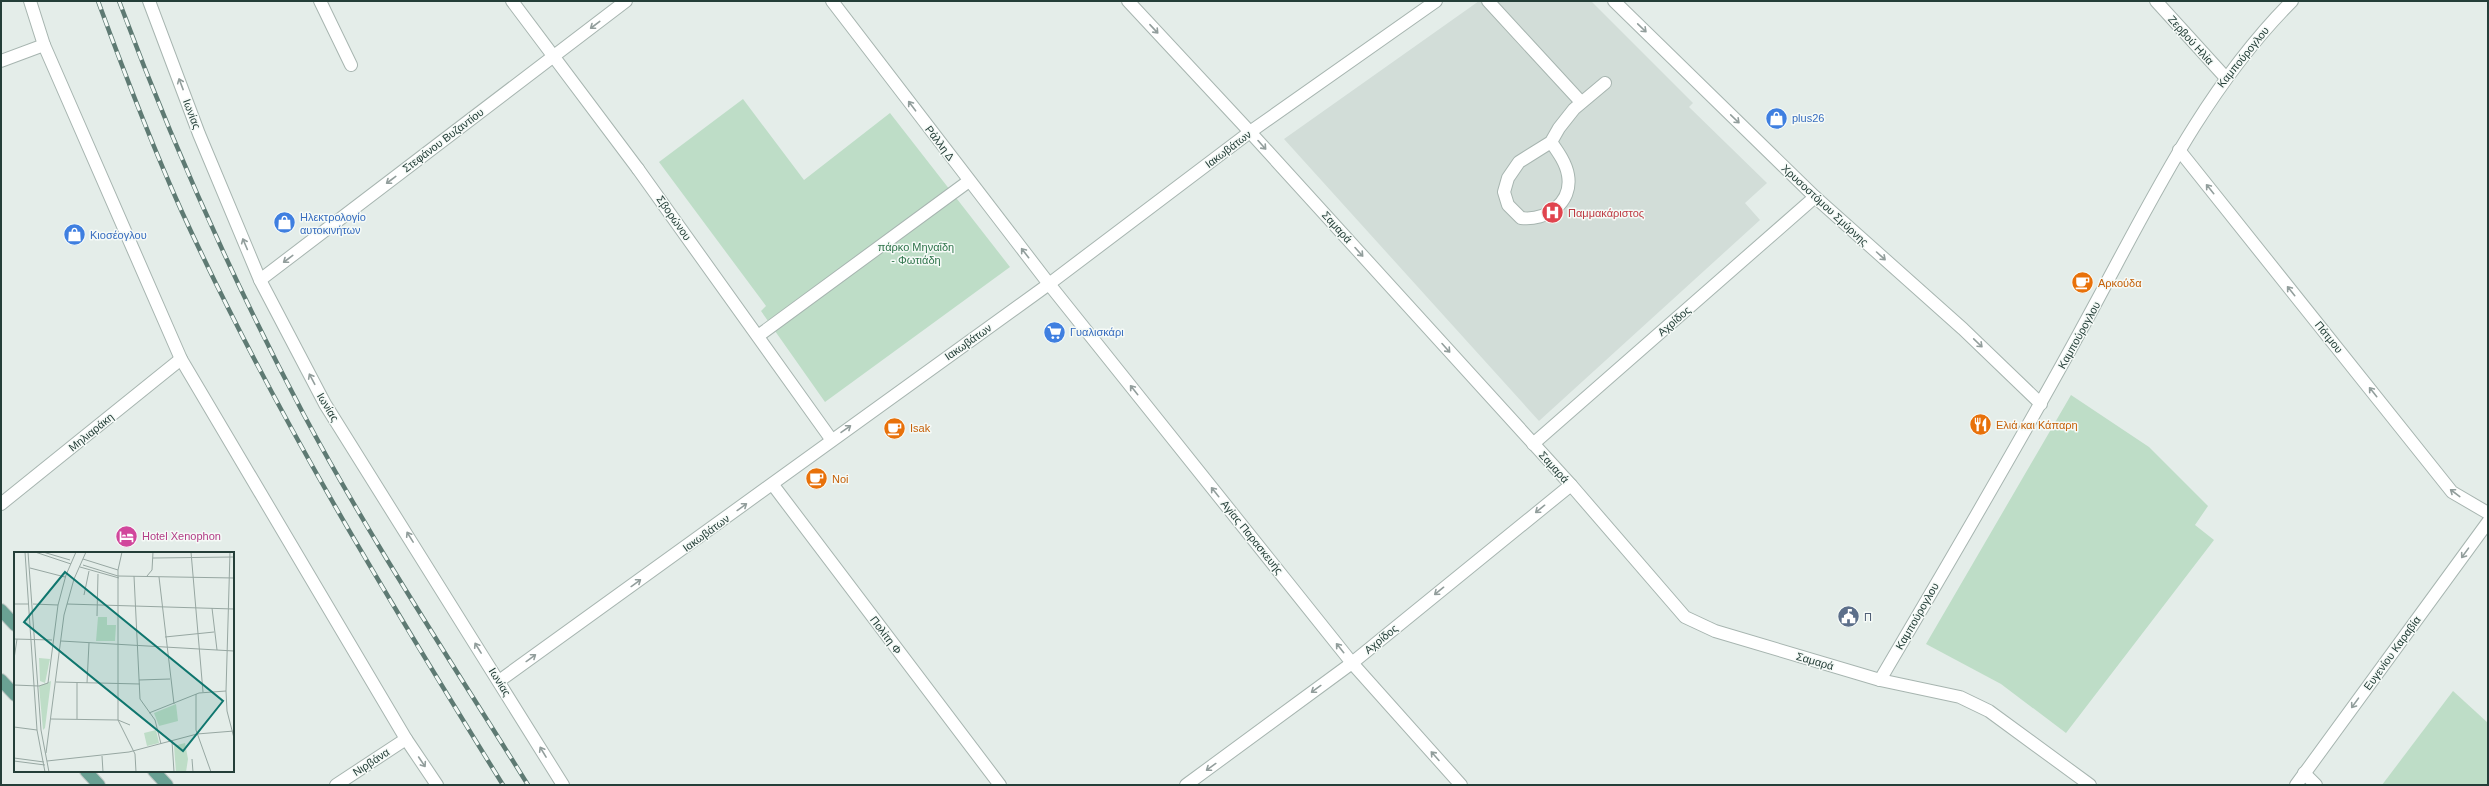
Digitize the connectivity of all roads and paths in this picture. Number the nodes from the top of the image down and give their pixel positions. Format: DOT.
graph roads {
  1 [pos="30,1"];
  2 [pos="149,1"];
  3 [pos="320,1"];
  4 [pos="512,1"];
  5 [pos="626,1"];
  6 [pos="832,1"];
  7 [pos="1128,1"];
  8 [pos="1436,1"];
  9 [pos="1488,1"];
  10 [pos="1614,1"];
  11 [pos="2156,1"];
  12 [pos="2292,1"];
  13 [pos="44,45"];
  14 [pos="553,56"];
  15 [pos="1,62"];
  16 [pos="351,65"];
  17 [pos="2226,78"];
  18 [pos="1605,83"];
  19 [pos="1581,102"];
  20 [pos="1250,132"];
  21 [pos="1551,142"];
  22 [pos="2179,150"];
  23 [pos="970,181"];
  24 [pos="1815,197"];
  25 [pos="260,280"];
  26 [pos="1049,284"];
  27 [pos="758,336"];
  28 [pos="181,359"];
  29 [pos="2041,404"];
  30 [pos="831,439"];
  31 [pos="1533,444"];
  32 [pos="773,485"];
  33 [pos="1570,485"];
  34 [pos="1,504"];
  35 [pos="2488,513"];
  36 [pos="2488,522"];
  37 [pos="1,610"];
  38 [pos="14,623"];
  39 [pos="1352,662"];
  40 [pos="1,680"];
  41 [pos="1880,680"];
  42 [pos="499,681"];
  43 [pos="14,694"];
  44 [pos="406,739"];
  45 [pos="87,772"];
  46 [pos="155,772"];
  47 [pos="2304,773"];
  48 [pos="2082,783"];
  49 [pos="99,785"];
  50 [pos="167,785"];
  51 [pos="336,785"];
  52 [pos="437,785"];
  53 [pos="563,785"];
  54 [pos="1000,785"];
  55 [pos="1186,785"];
  56 [pos="1461,785"];
  57 [pos="2296,785"];
  58 [pos="2316,785"];
  1 -- 13 [label="street"];
  25 -- 2 [label="street, Ιωνίας, one-way"];
  3 -- 16 [label="street"];
  4 -- 14 [label="street, Σβορώνου"];
  5 -- 14 [label="street, Στεφάνου Βυζαντίου, one-way"];
  23 -- 6 [label="street, Ράλλη Δ, one-way"];
  7 -- 20 [label="street, Σαμαρά, one-way"];
  8 -- 20 [label="street, Ιακωβάτων"];
  9 -- 19 [label="street"];
  10 -- 24 [label="street, Χρυσοστόμου Σμύρνης, one-way"];
  11 -- 17 [label="street, Ζερβού Ηλία"];
  12 -- 17 [label="street, Καμπούρογλου"];
  13 -- 15 [label="street"];
  13 -- 28 [label="street"];
  14 -- 25 [label="street, Στεφάνου Βυζαντίου, one-way"];
  14 -- 27 [label="street, Σβορώνου"];
  17 -- 22 [label="street, Καμπούρογλου"];
  18 -- 19 [label="street"];
  19 -- 21 [label="street"];
  20 -- 26 [label="street, Ιακωβάτων"];
  20 -- 31 [label="street, Σαμαρά, one-way"];
  21 -- 21 [label="street"];
  22 -- 29 [label="street, Καμπούρογλου"];
  35 -- 22 [label="street, Πάτμου, one-way"];
  26 -- 23 [label="street, Ράλλη Δ, one-way"];
  23 -- 27 [label="street"];
  24 -- 29 [label="street, Χρυσοστόμου Σμύρνης, one-way"];
  24 -- 31 [label="street, Αχρίδος"];
  42 -- 25 [label="street, Ιωνίας, one-way"];
  30 -- 26 [label="street, Ιακωβάτων, one-way"];
  39 -- 26 [label="street, Αγίας Παρασκευής, one-way"];
  27 -- 30 [label="street, Σβορώνου"];
  28 -- 34 [label="street, Μηλιαράκη"];
  28 -- 44 [label="street"];
  29 -- 41 [label="street, Καμπούρογλου"];
  30 -- 32 [label="street, Ιακωβάτων"];
  31 -- 33 [label="street, Σαμαρά"];
  42 -- 32 [label="street, Ιακωβάτων, one-way"];
  32 -- 54 [label="street, Πολίτη Φ"];
  33 -- 39 [label="street, Αχρίδος, one-way"];
  33 -- 41 [label="street, Σαμαρά"];
  36 -- 47 [label="street, Ευγενίου Καραβία, one-way"];
  37 -- 38 [label="main road"];
  39 -- 55 [label="street, Αχρίδος, one-way"];
  56 -- 39 [label="street, Αγίας Παρασκευής, one-way"];
  40 -- 43 [label="main road"];
  41 -- 48 [label="street, Σαμαρά"];
  53 -- 42 [label="street, Ιωνίας, one-way"];
  44 -- 51 [label="street, Νιρβάνα"];
  44 -- 52 [label="street, one-way"];
  45 -- 49 [label="main road"];
  46 -- 50 [label="main road"];
  47 -- 57 [label="street, Ευγενίου Καραβία"];
  47 -- 58 [label="street"];
}
